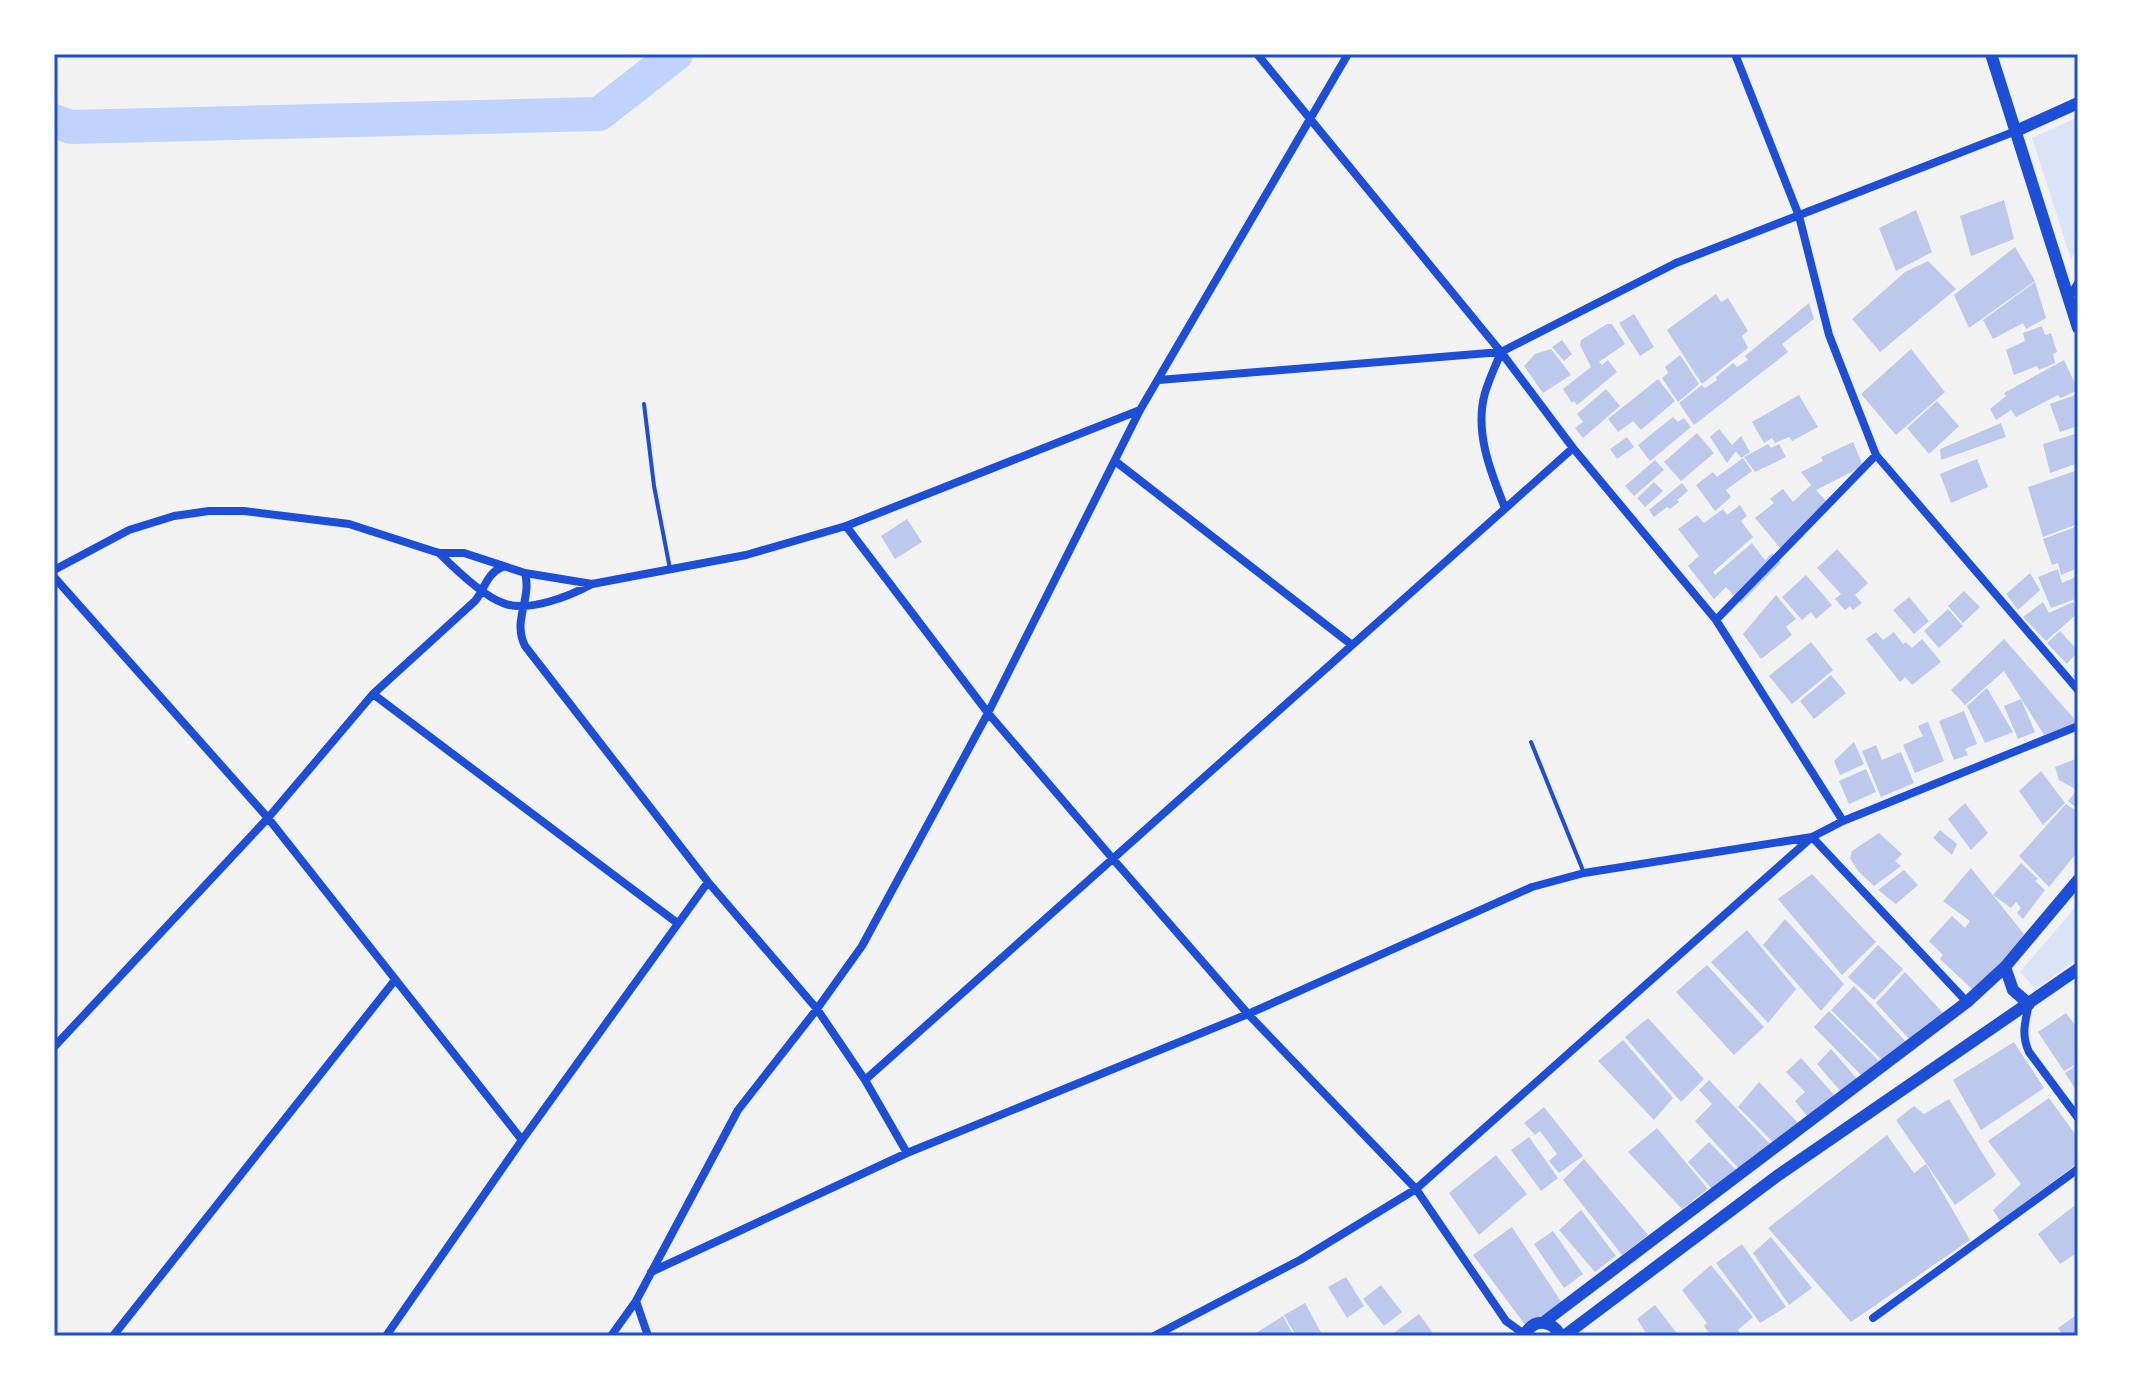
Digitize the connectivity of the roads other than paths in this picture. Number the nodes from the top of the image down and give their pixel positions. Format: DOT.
graph roads {
  1 [pos="1257,54"];
  2 [pos="1348,54"];
  3 [pos="1735,54"];
  4 [pos="1991,54"];
  5 [pos="2078,103"];
  6 [pos="1310,117"];
  7 [pos="2016,131"];
  8 [pos="1799,216"];
  9 [pos="2078,283"];
  10 [pos="2069,298"];
  11 [pos="2078,328"];
  12 [pos="1501,352"];
  13 [pos="1159,380"];
  14 [pos="644,404"];
  15 [pos="1140,410"];
  16 [pos="1573,448"];
  17 [pos="1876,455"];
  18 [pos="1115,461"];
  19 [pos="1505,508"];
  20 [pos="846,526"];
  21 [pos="439,553"];
  22 [pos="502,567"];
  23 [pos="670,569"];
  24 [pos="54,570"];
  25 [pos="525,573"];
  26 [pos="54,577"];
  27 [pos="592,584"];
  28 [pos="483,591"];
  29 [pos="523,606"];
  30 [pos="1716,620"];
  31 [pos="1352,645"];
  32 [pos="2078,690"];
  33 [pos="373,694"];
  34 [pos="988,713"];
  35 [pos="2078,726"];
  36 [pos="1531,742"];
  37 [pos="268,818"];
  38 [pos="1843,821"];
  39 [pos="1812,837"];
  40 [pos="1113,859"];
  41 [pos="1584,873"];
  42 [pos="2078,880"];
  43 [pos="708,882"];
  44 [pos="676,922"];
  45 [pos="2005,967"];
  46 [pos="2078,969"];
  47 [pos="395,980"];
  48 [pos="1967,1002"];
  49 [pos="2029,1004"];
  50 [pos="817,1009"];
  51 [pos="1248,1014"];
  52 [pos="54,1047"];
  53 [pos="865,1080"];
  54 [pos="2078,1118"];
  55 [pos="522,1140"];
  56 [pos="907,1153"];
  57 [pos="2078,1169"];
  58 [pos="1416,1189"];
  59 [pos="651,1272"];
  60 [pos="636,1301"];
  61 [pos="1873,1318"];
  62 [pos="1544,1322"];
  63 [pos="1524,1335"];
  64 [pos="113,1336"];
  65 [pos="386,1336"];
  66 [pos="611,1336"];
  67 [pos="648,1336"];
  68 [pos="1154,1336"];
  69 [pos="1562,1336"];
  1 -- 6 [label="street"];
  2 -- 6 [label="street"];
  3 -- 8 [label="street"];
  4 -- 7 [label="main road"];
  5 -- 7 [label="main road"];
  6 -- 12 [label="street"];
  6 -- 13 [label="street"];
  7 -- 8 [label="street"];
  7 -- 10 [label="main road"];
  8 -- 12 [label="street"];
  8 -- 17 [label="street"];
  9 -- 10 [label="street"];
  10 -- 11 [label="main road"];
  12 -- 13 [label="street"];
  12 -- 16 [label="street"];
  12 -- 19 [label="street"];
  13 -- 15 [label="street"];
  14 -- 23 [label="lane"];
  15 -- 18 [label="street"];
  15 -- 20 [label="street"];
  16 -- 19 [label="street"];
  16 -- 30 [label="street"];
  17 -- 30 [label="street"];
  17 -- 32 [label="street"];
  18 -- 31 [label="street"];
  18 -- 34 [label="street"];
  19 -- 31 [label="street"];
  20 -- 23 [label="street"];
  20 -- 34 [label="street"];
  21 -- 22 [label="street"];
  21 -- 24 [label="street"];
  21 -- 28 [label="street"];
  22 -- 25 [label="street"];
  22 -- 28 [label="street"];
  23 -- 27 [label="street"];
  25 -- 27 [label="street"];
  25 -- 29 [label="street"];
  26 -- 37 [label="street"];
  27 -- 29 [label="street"];
  28 -- 29 [label="street"];
  28 -- 33 [label="street"];
  29 -- 43 [label="street"];
  30 -- 38 [label="street"];
  31 -- 40 [label="street"];
  33 -- 37 [label="street"];
  33 -- 44 [label="street"];
  34 -- 40 [label="street"];
  34 -- 50 [label="street"];
  35 -- 38 [label="street"];
  36 -- 41 [label="lane"];
  37 -- 47 [label="street"];
  37 -- 52 [label="street"];
  38 -- 39 [label="street"];
  39 -- 41 [label="street"];
  39 -- 48 [label="street"];
  39 -- 58 [label="street"];
  40 -- 51 [label="street"];
  40 -- 53 [label="street"];
  41 -- 51 [label="street"];
  42 -- 45 [label="main road"];
  43 -- 44 [label="street"];
  43 -- 50 [label="street"];
  44 -- 55 [label="street"];
  45 -- 48 [label="main road"];
  45 -- 49 [label="main road"];
  46 -- 49 [label="main road"];
  47 -- 55 [label="street"];
  47 -- 64 [label="street"];
  48 -- 62 [label="main road"];
  49 -- 54 [label="street"];
  49 -- 69 [label="main road"];
  50 -- 53 [label="street"];
  50 -- 59 [label="street"];
  51 -- 56 [label="street"];
  51 -- 58 [label="street"];
  53 -- 56 [label="street"];
  55 -- 65 [label="street"];
  56 -- 59 [label="street"];
  57 -- 61 [label="street"];
  58 -- 63 [label="street"];
  58 -- 68 [label="street"];
  59 -- 60 [label="street"];
  60 -- 66 [label="street"];
  60 -- 67 [label="street"];
  62 -- 63 [label="main road"];
  62 -- 69 [label="main road"];
}
